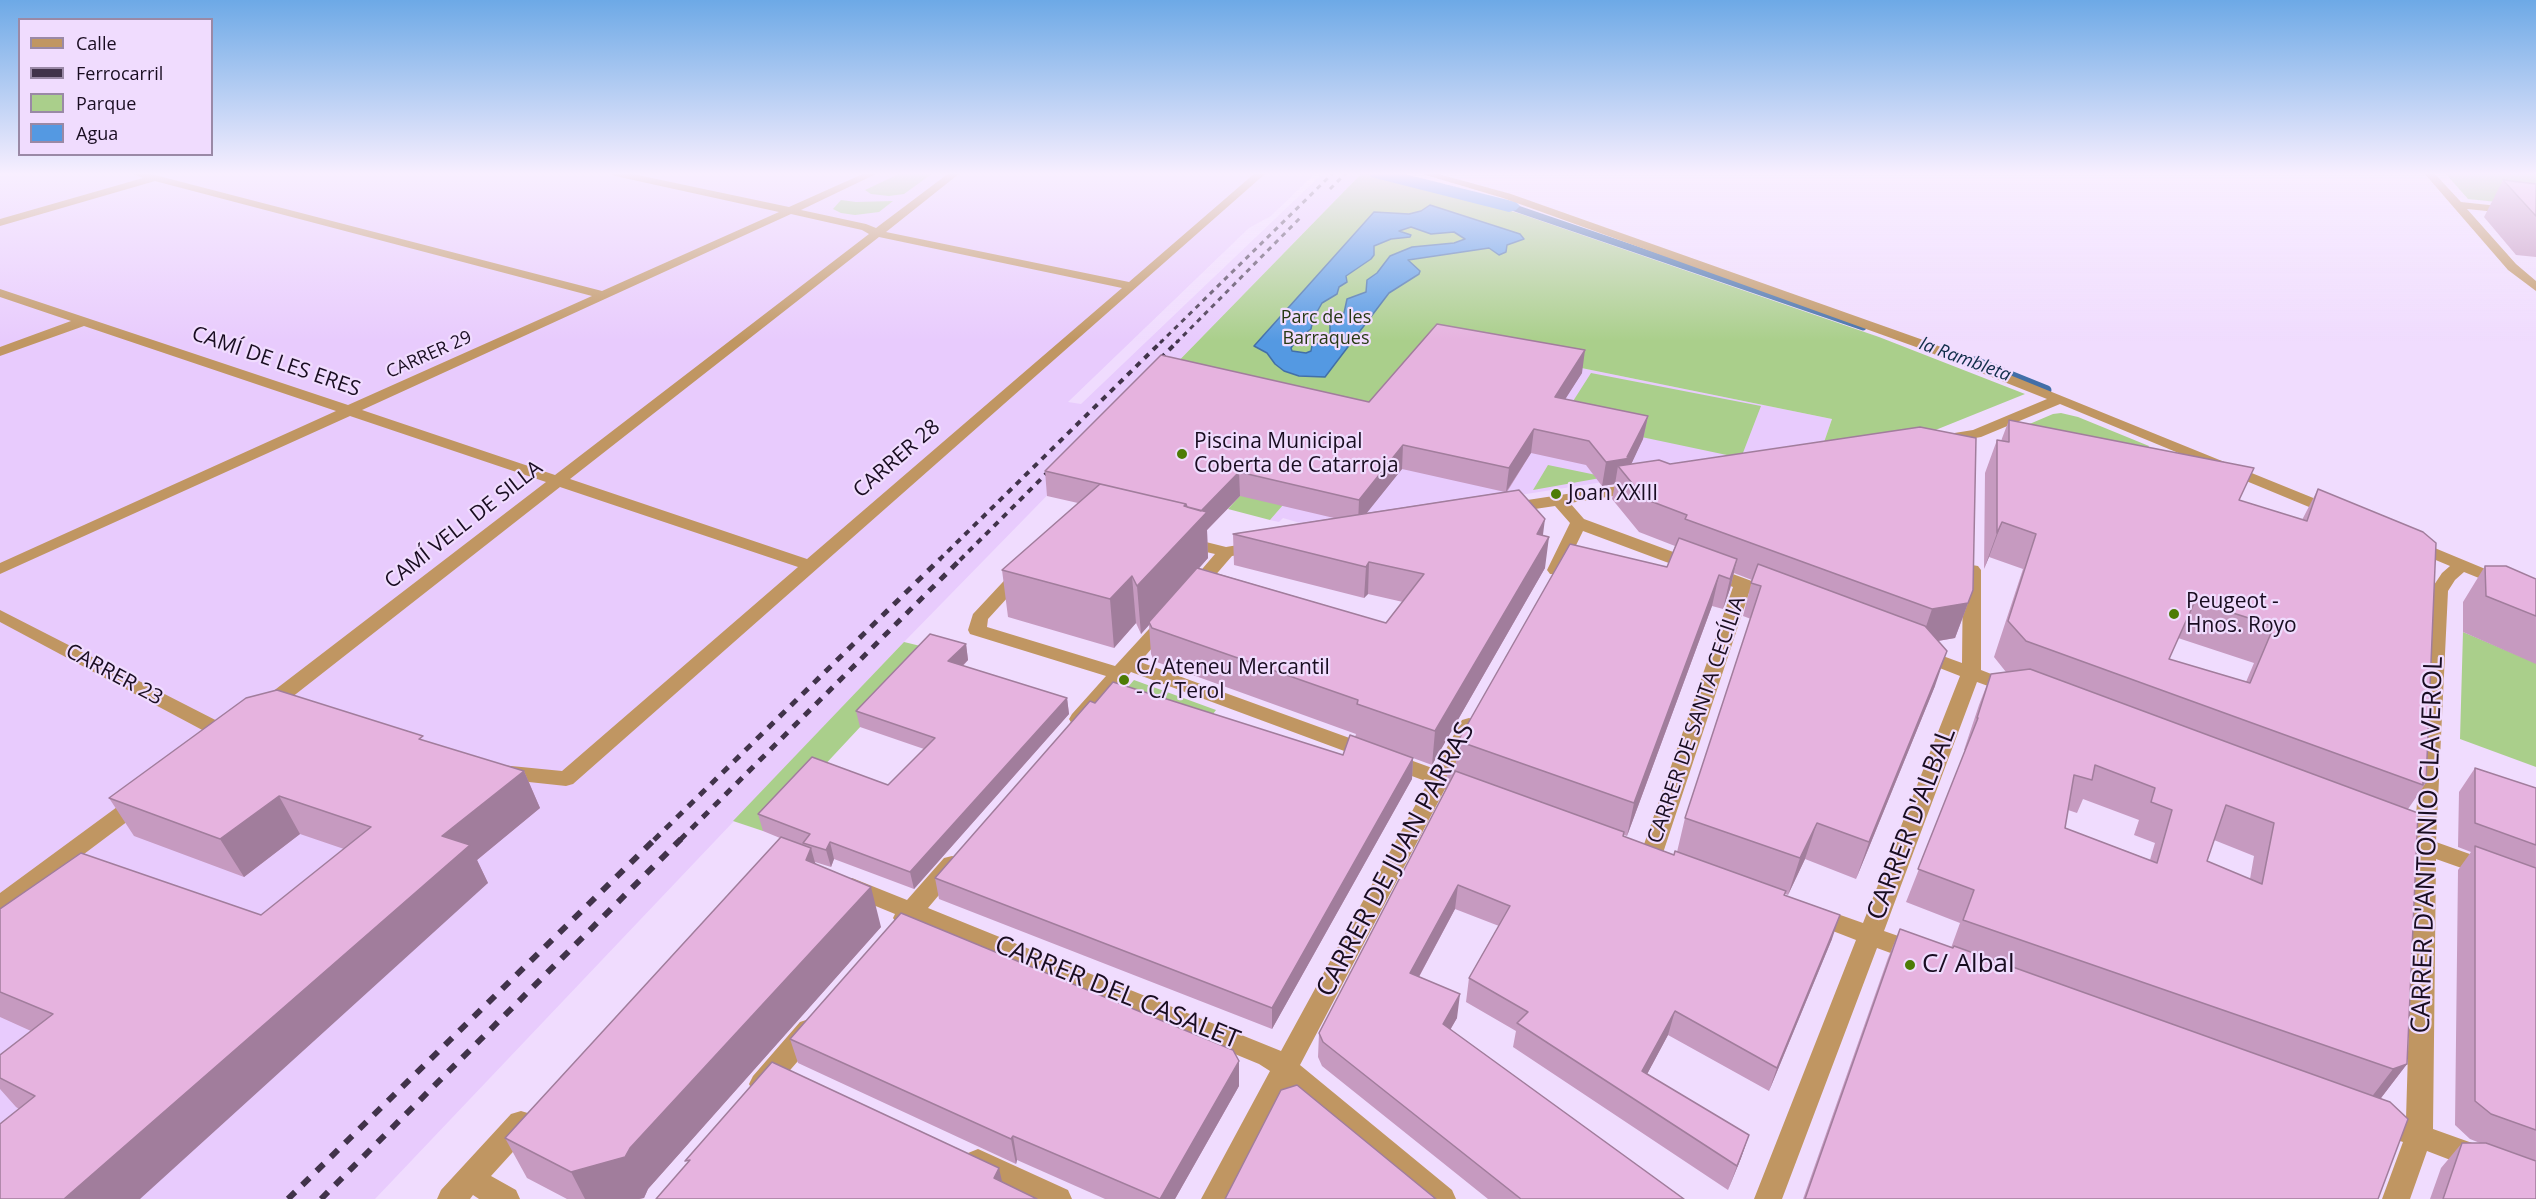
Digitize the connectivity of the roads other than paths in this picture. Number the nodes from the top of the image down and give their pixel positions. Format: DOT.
graph roads {
  1 [pos="349,229"];
  2 [pos="749,229"];
  3 [pos="869,229"];
  4 [pos="881,229"];
  5 [pos="1197,229"];
  6 [pos="1603,229"];
  7 [pos="2478,229"];
  8 [pos="876,233"];
  9 [pos="1131,286"];
  10 [pos="2536,287"];
  11 [pos="0,293"];
  12 [pos="603,295"];
  13 [pos="84,321"];
  14 [pos="0,352"];
  15 [pos="2061,399"];
  16 [pos="349,411"];
  17 [pos="2007,440"];
  18 [pos="1929,441"];
  19 [pos="1975,442"];
  20 [pos="2240,474"];
  21 [pos="2210,478"];
  22 [pos="557,481"];
  23 [pos="1649,486"];
  24 [pos="1559,500"];
  25 [pos="1493,510"];
  26 [pos="2342,515"];
  27 [pos="1578,523"];
  28 [pos="1169,537"];
  29 [pos="2395,537"];
  30 [pos="1269,545"];
  31 [pos="1226,552"];
  32 [pos="1972,554"];
  33 [pos="1035,559"];
  34 [pos="2463,564"];
  35 [pos="810,566"];
  36 [pos="0,569"];
  37 [pos="1743,584"];
  38 [pos="1546,588"];
  39 [pos="2536,596"];
  40 [pos="1789,602"];
  41 [pos="0,615"];
  42 [pos="1908,649"];
  43 [pos="1124,669"];
  44 [pos="1971,673"];
  45 [pos="2033,697"];
  46 [pos="278,698"];
  47 [pos="298,705"];
  48 [pos="1476,712"];
  49 [pos="1068,732"];
  50 [pos="228,735"];
  51 [pos="210,749"];
  52 [pos="483,770"];
  53 [pos="1439,778"];
  54 [pos="154,790"];
  55 [pos="1488,796"];
  56 [pos="2382,830"];
  57 [pos="968,846"];
  58 [pos="2425,846"];
  59 [pos="1673,864"];
  60 [pos="2504,876"];
  61 [pos="836,881"];
  62 [pos="0,905"];
  63 [pos="1795,908"];
  64 [pos="912,910"];
  65 [pos="891,934"];
  66 [pos="1869,935"];
  67 [pos="1935,960"];
  68 [pos="826,1010"];
  69 [pos="1284,1067"];
  70 [pos="776,1068"];
  71 [pos="801,1080"];
  72 [pos="541,1102"];
  73 [pos="743,1105"];
  74 [pos="2353,1112"];
  75 [pos="2419,1135"];
  76 [pos="951,1149"];
  77 [pos="2503,1166"];
  78 [pos="460,1189"];
  79 [pos="506,1199"];
  80 [pos="1058,1199"];
  81 [pos="1215,1199"];
  82 [pos="1442,1199"];
  83 [pos="1768,1199"];
  84 [pos="2396,1199"];
  1 -- 12 [label="street"];
  2 -- 12 [label="street, CARRER 29"];
  3 -- 8 [label="street"];
  4 -- 8 [label="street, CAMÍ VELL DE SILLA"];
  5 -- 9 [label="street, CARRER 28"];
  6 -- 15 [label="street"];
  7 -- 10 [label="street"];
  8 -- 9 [label="street"];
  8 -- 22 [label="street, CAMÍ VELL DE SILLA"];
  9 -- 35 [label="street, CARRER 28"];
  11 -- 13 [label="street, CAMÍ DE LES ERES"];
  12 -- 16 [label="street, CARRER 29"];
  13 -- 14 [label="street"];
  13 -- 16 [label="street, CAMÍ DE LES ERES"];
  15 -- 19 [label="street"];
  15 -- 20 [label="street"];
  16 -- 22 [label="street, CAMÍ DE LES ERES"];
  16 -- 36 [label="street, CARRER 29"];
  17 -- 19 [label="street"];
  18 -- 19 [label="street"];
  20 -- 21 [label="street"];
  20 -- 26 [label="street"];
  22 -- 35 [label="street, CAMÍ DE LES ERES"];
  22 -- 46 [label="street, CAMÍ VELL DE SILLA"];
  23 -- 24 [label="street"];
  24 -- 25 [label="street"];
  24 -- 27 [label="street"];
  27 -- 37 [label="street"];
  27 -- 38 [label="street"];
  28 -- 31 [label="street"];
  29 -- 34 [label="street"];
  30 -- 31 [label="street"];
  31 -- 43 [label="street"];
  32 -- 44 [label="street, CARRER D'ALBAL"];
  33 -- 43 [label="street"];
  34 -- 39 [label="street"];
  34 -- 58 [label="street, CARRER D'ANTONIO CLAVEROL"];
  35 -- 52 [label="street, CARRER 28"];
  37 -- 40 [label="street"];
  37 -- 59 [label="street, CARRER DE SANTA CECÍLIA"];
  41 -- 50 [label="street, CARRER 23"];
  42 -- 44 [label="street"];
  43 -- 49 [label="street"];
  43 -- 53 [label="street"];
  44 -- 45 [label="street"];
  44 -- 66 [label="street, CARRER D'ALBAL"];
  46 -- 47 [label="street"];
  46 -- 50 [label="street, CAMÍ VELL DE SILLA"];
  48 -- 53 [label="street, CARRER DE JUAN PARRAS"];
  50 -- 51 [label="street, CAMÍ VELL DE SILLA"];
  53 -- 55 [label="street"];
  53 -- 69 [label="street, CARRER DE JUAN PARRAS"];
  54 -- 62 [label="street"];
  56 -- 58 [label="street"];
  57 -- 64 [label="street"];
  58 -- 60 [label="street"];
  58 -- 75 [label="street, CARRER D'ANTONIO CLAVEROL"];
  61 -- 64 [label="street, CARRER DEL CASALET"];
  63 -- 66 [label="street"];
  64 -- 65 [label="street"];
  64 -- 69 [label="street, CARRER DEL CASALET"];
  66 -- 67 [label="street"];
  66 -- 83 [label="street, CARRER D'ALBAL"];
  68 -- 70 [label="street"];
  69 -- 81 [label="street, CARRER DE JUAN PARRAS"];
  69 -- 82 [label="street, CARRER DEL CASALET"];
  70 -- 71 [label="street"];
  70 -- 73 [label="street"];
  72 -- 78 [label="street"];
  74 -- 75 [label="street"];
  75 -- 77 [label="street"];
  75 -- 84 [label="street, CARRER D'ANTONIO CLAVEROL"];
  76 -- 80 [label="street"];
  78 -- 79 [label="street"];
}
